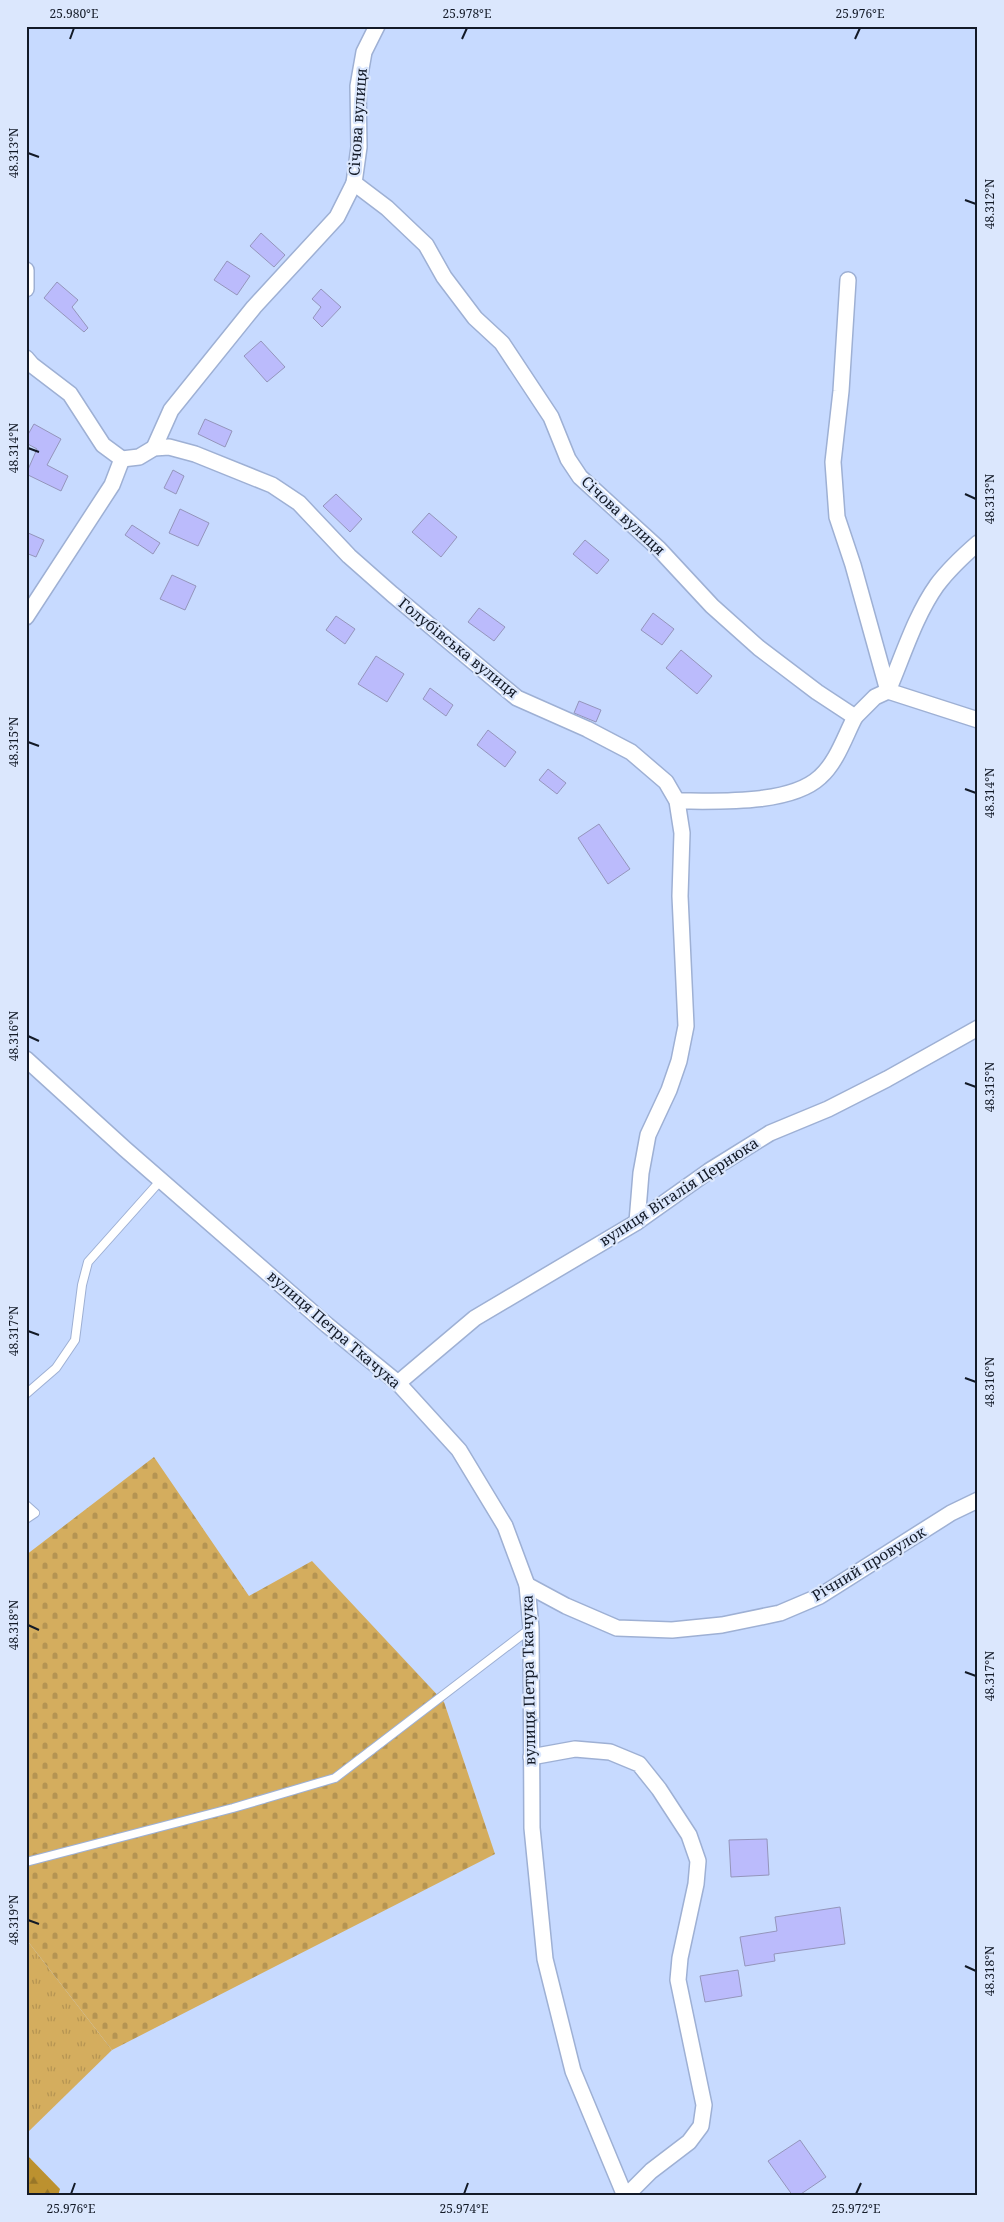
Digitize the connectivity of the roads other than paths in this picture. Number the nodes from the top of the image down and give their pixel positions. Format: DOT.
graph roads {
  1 [pos="377,26"];
  2 [pos="354,183"];
  3 [pos="26,270"];
  4 [pos="848,280"];
  5 [pos="26,289"];
  6 [pos="26,358"];
  7 [pos="154,448"];
  8 [pos="122,459"];
  9 [pos="978,543"];
  10 [pos="26,617"];
  11 [pos="888,691"];
  12 [pos="855,717"];
  13 [pos="978,720"];
  14 [pos="677,801"];
  15 [pos="978,1028"];
  16 [pos="26,1059"];
  17 [pos="161,1180"];
  18 [pos="637,1222"];
  19 [pos="398,1383"];
  20 [pos="26,1394"];
  21 [pos="978,1500"];
  22 [pos="26,1505"];
  23 [pos="26,1519"];
  24 [pos="527,1585"];
  25 [pos="531,1628"];
  26 [pos="531,1757"];
  27 [pos="26,1862"];
  28 [pos="626,2196"];
  1 -- 2 [label="street, Січова вулиця"];
  2 -- 7 [label="street"];
  2 -- 12 [label="street, Січова вулиця"];
  3 -- 5 [label="street"];
  4 -- 11 [label="street"];
  6 -- 8 [label="street"];
  7 -- 8 [label="street, Голубівська вулиця"];
  7 -- 14 [label="street, Голубівська вулиця"];
  8 -- 10 [label="street"];
  9 -- 11 [label="street"];
  11 -- 12 [label="street"];
  11 -- 13 [label="street"];
  12 -- 14 [label="street"];
  14 -- 18 [label="street, Голубівська вулиця"];
  15 -- 18 [label="street, вулиця Віталія Цернюка"];
  16 -- 17 [label="street, вулиця Петра Ткачука"];
  17 -- 19 [label="street, вулиця Петра Ткачука"];
  17 -- 20 [label="lane"];
  18 -- 19 [label="street, вулиця Віталія Цернюка"];
  19 -- 24 [label="street, вулиця Петра Ткачука"];
  21 -- 24 [label="street, Річний провулок"];
  22 -- 23 [label="lane"];
  24 -- 25 [label="street, вулиця Петра Ткачука"];
  25 -- 26 [label="street, вулиця Петра Ткачука"];
  25 -- 27 [label="lane"];
  26 -- 28 [label="street, вулиця Петра Ткачука"];
  26 -- 28 [label="street"];
}
